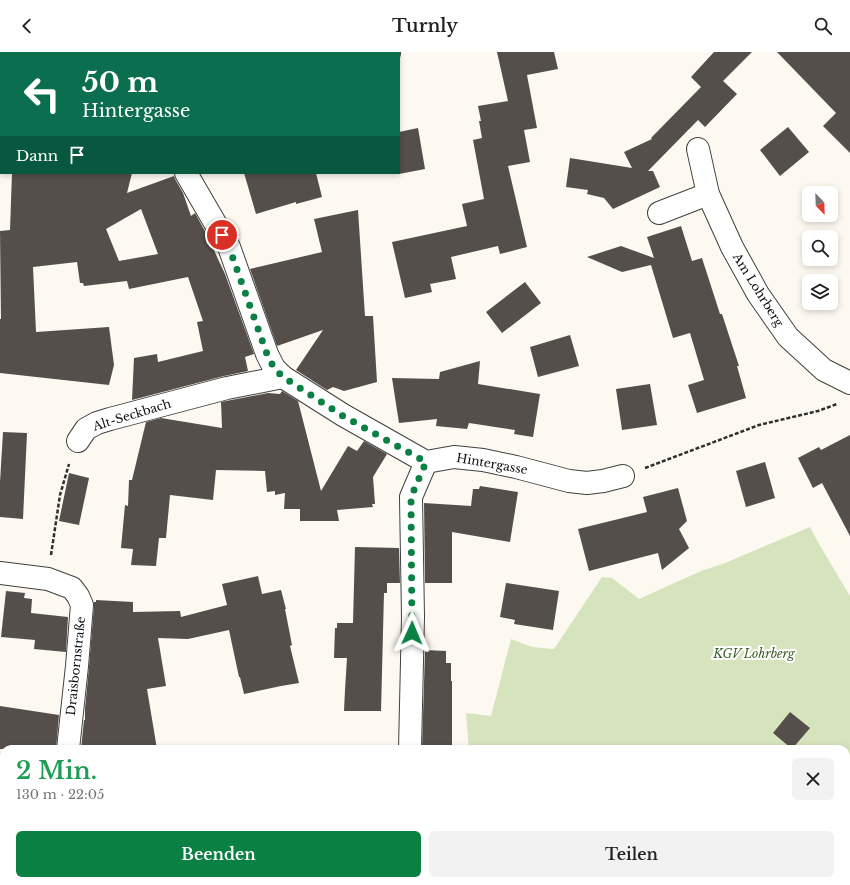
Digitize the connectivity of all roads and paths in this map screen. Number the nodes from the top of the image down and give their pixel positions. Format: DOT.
graph roads {
  1 [pos="698,149"];
  2 [pos="187,174"];
  3 [pos="708,194"];
  4 [pos="659,213"];
  5 [pos="283,377"];
  6 [pos="850,383"];
  7 [pos="818,411"];
  8 [pos="78,441"];
  9 [pos="426,462"];
  10 [pos="624,476"];
  11 [pos="0,573"];
  12 [pos="48,579"];
  13 [pos="68,745"];
  14 [pos="410,745"];
  1 -- 3 [label="street, Am Lohrberg"];
  2 -- 5 [label="street"];
  3 -- 4 [label="street"];
  3 -- 6 [label="street, Am Lohrberg"];
  5 -- 8 [label="street, Alt-Seckbach"];
  5 -- 9 [label="street"];
  7 -- 10 [label="path"];
  8 -- 12 [label="path"];
  9 -- 10 [label="street, Hintergasse"];
  9 -- 14 [label="street"];
  11 -- 12 [label="street, Draisbornstraße"];
  12 -- 13 [label="street, Draisbornstraße"];
}
